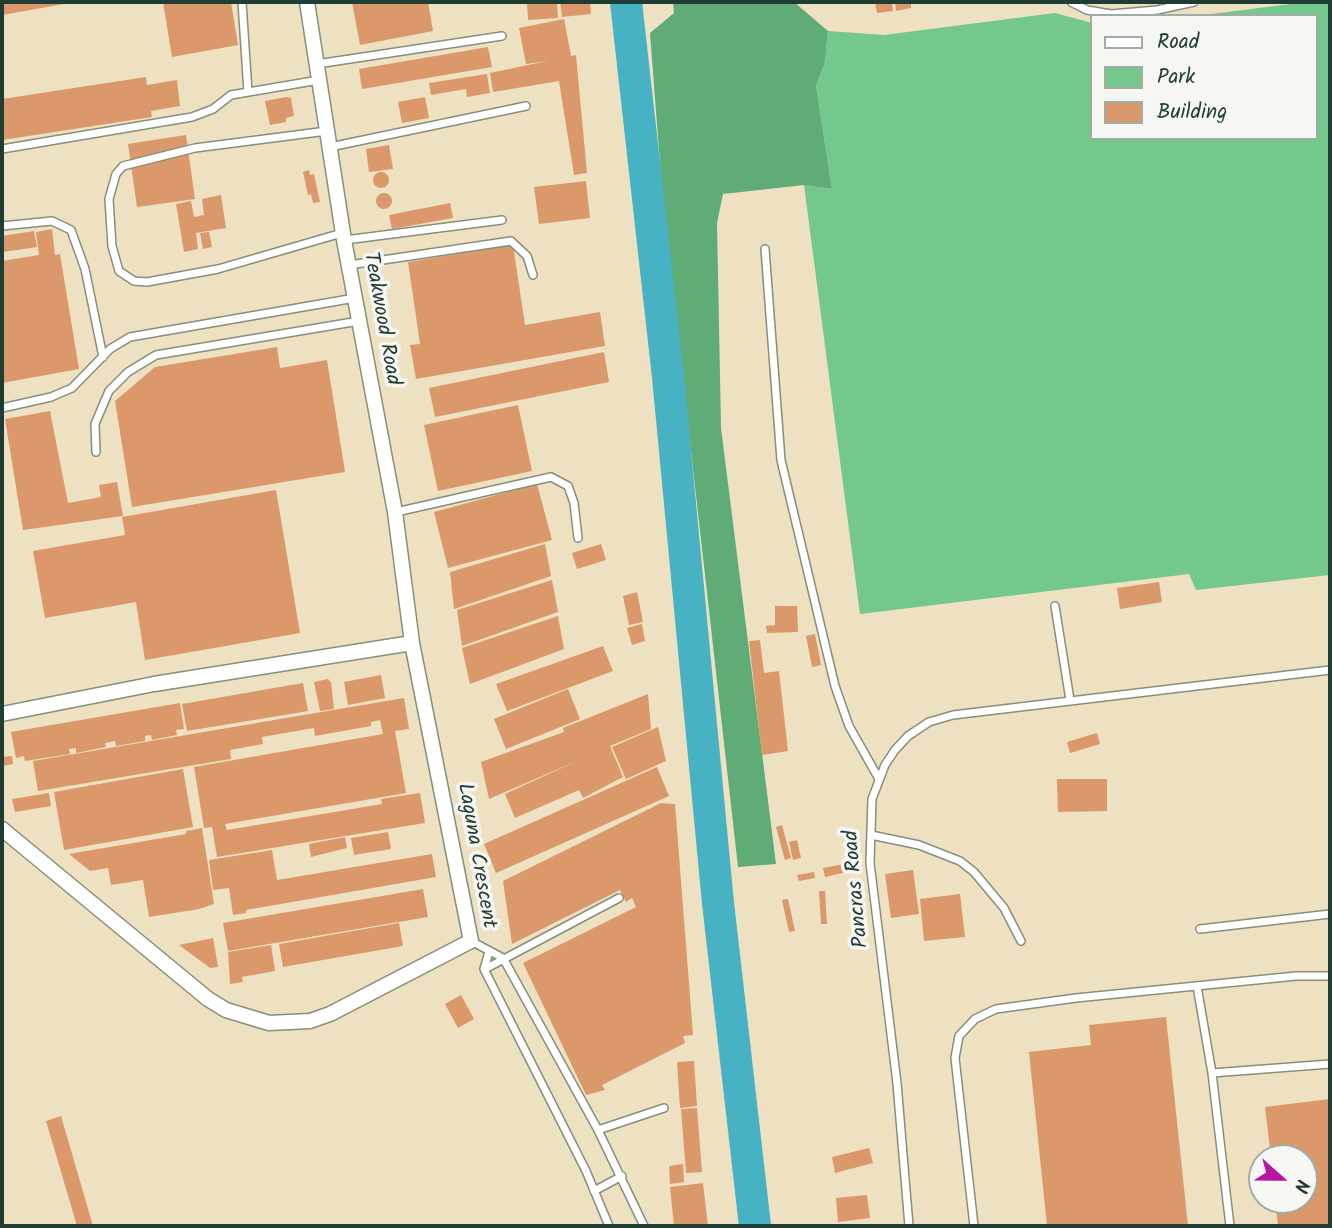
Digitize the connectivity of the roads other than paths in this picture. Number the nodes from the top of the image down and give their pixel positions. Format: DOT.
graph roads {
  1 [pos="242,2"];
  2 [pos="307,2"];
  3 [pos="1071,2"];
  4 [pos="1194,2"];
  5 [pos="502,36"];
  6 [pos="316,64"];
  7 [pos="319,80"];
  8 [pos="248,92"];
  9 [pos="526,106"];
  10 [pos="327,131"];
  11 [pos="330,147"];
  12 [pos="2,149"];
  13 [pos="502,220"];
  14 [pos="2,226"];
  15 [pos="344,236"];
  16 [pos="765,249"];
  17 [pos="349,265"];
  18 [pos="533,275"];
  19 [pos="355,298"];
  20 [pos="359,321"];
  21 [pos="103,357"];
  22 [pos="2,408"];
  23 [pos="96,452"];
  24 [pos="395,512"];
  25 [pos="578,538"];
  26 [pos="1055,606"];
  27 [pos="412,643"];
  28 [pos="1330,670"];
  29 [pos="1070,700"];
  30 [pos="2,713"];
  31 [pos="879,779"];
  32 [pos="2,828"];
  33 [pos="871,835"];
  34 [pos="619,898"];
  35 [pos="1330,914"];
  36 [pos="1200,929"];
  37 [pos="471,941"];
  38 [pos="1021,941"];
  39 [pos="489,952"];
  40 [pos="503,958"];
  41 [pos="484,969"];
  42 [pos="1330,976"];
  43 [pos="1197,986"];
  44 [pos="1330,1064"];
  45 [pos="1212,1073"];
  46 [pos="664,1108"];
  47 [pos="598,1130"];
  48 [pos="622,1176"];
  49 [pos="594,1191"];
  50 [pos="609,1226"];
  51 [pos="643,1226"];
  52 [pos="909,1226"];
  53 [pos="974,1226"];
  54 [pos="1230,1226"];
  1 -- 8 [label="lane"];
  2 -- 6 [label="street, Teakwood Road"];
  3 -- 4 [label="lane"];
  5 -- 6 [label="lane"];
  6 -- 7 [label="street, Teakwood Road"];
  7 -- 8 [label="lane"];
  7 -- 10 [label="street, Teakwood Road"];
  8 -- 12 [label="lane"];
  9 -- 11 [label="lane"];
  10 -- 11 [label="street, Teakwood Road"];
  10 -- 15 [label="lane"];
  11 -- 15 [label="street, Teakwood Road"];
  13 -- 15 [label="lane"];
  14 -- 21 [label="lane"];
  15 -- 17 [label="street, Teakwood Road"];
  16 -- 31 [label="lane"];
  17 -- 18 [label="lane"];
  17 -- 19 [label="street, Teakwood Road"];
  19 -- 20 [label="street, Teakwood Road"];
  19 -- 21 [label="lane"];
  20 -- 23 [label="lane"];
  20 -- 24 [label="street, Teakwood Road"];
  21 -- 22 [label="lane"];
  24 -- 25 [label="lane"];
  24 -- 27 [label="street, Teakwood Road"];
  26 -- 29 [label="lane"];
  27 -- 30 [label="street"];
  27 -- 37 [label="street, Laguna Crescent"];
  28 -- 29 [label="lane, Pancras Road"];
  29 -- 31 [label="lane, Pancras Road"];
  31 -- 33 [label="lane, Pancras Road"];
  32 -- 37 [label="street, Laguna Crescent"];
  33 -- 38 [label="lane"];
  33 -- 52 [label="lane, Pancras Road"];
  34 -- 40 [label="lane"];
  35 -- 36 [label="lane"];
  37 -- 39 [label="lane"];
  39 -- 40 [label="lane"];
  39 -- 41 [label="lane"];
  40 -- 41 [label="lane"];
  40 -- 47 [label="lane"];
  41 -- 49 [label="lane"];
  42 -- 43 [label="lane"];
  43 -- 45 [label="lane"];
  43 -- 53 [label="lane"];
  44 -- 45 [label="lane"];
  45 -- 54 [label="lane"];
  46 -- 47 [label="lane"];
  47 -- 48 [label="lane"];
  48 -- 49 [label="lane"];
  48 -- 51 [label="lane"];
  49 -- 50 [label="lane"];
}
